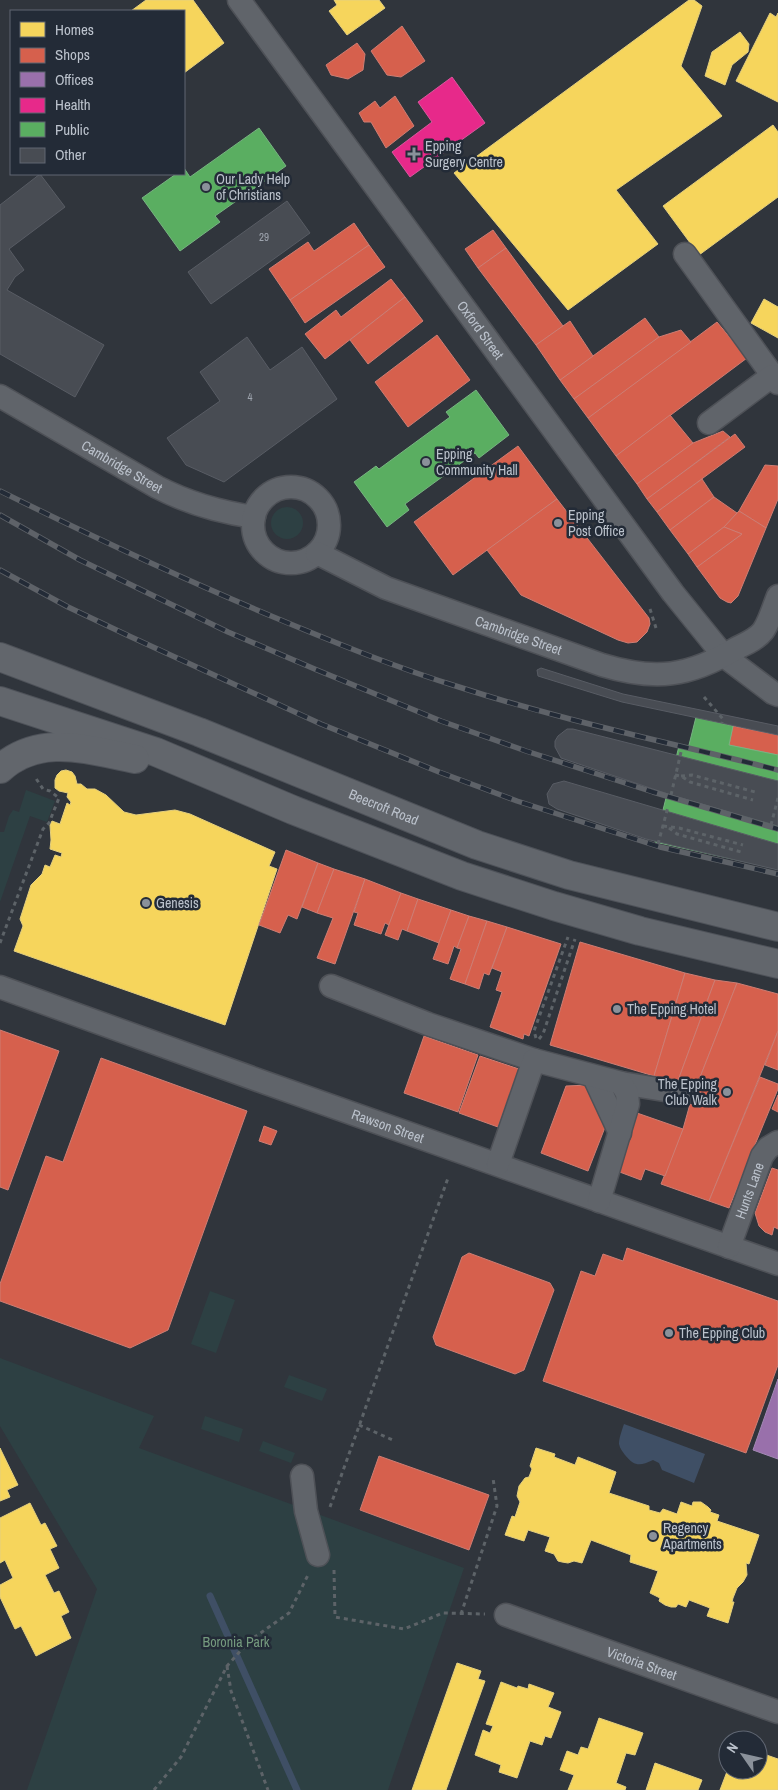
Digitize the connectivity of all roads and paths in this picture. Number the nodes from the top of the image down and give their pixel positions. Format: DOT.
graph roads {
  1 [pos="239,0"];
  2 [pos="685,254"];
  3 [pos="775,380"];
  4 [pos="0,396"];
  5 [pos="709,423"];
  6 [pos="254,517"];
  7 [pos="317,553"];
  8 [pos="778,596"];
  9 [pos="650,609"];
  10 [pos="656,628"];
  11 [pos="724,656"];
  12 [pos="8,660"];
  13 [pos="778,695"];
  14 [pos="704,697"];
  15 [pos="0,702"];
  16 [pos="723,721"];
  17 [pos="681,752"];
  18 [pos="0,769"];
  19 [pos="198,771"];
  20 [pos="675,774"];
  21 [pos="681,776"];
  22 [pos="36,777"];
  23 [pos="755,792"];
  24 [pos="671,795"];
  25 [pos="778,798"];
  26 [pos="752,800"];
  27 [pos="668,807"];
  28 [pos="772,824"];
  29 [pos="663,826"];
  30 [pos="668,828"];
  31 [pos="658,844"];
  32 [pos="743,845"];
  33 [pos="741,852"];
  34 [pos="778,927"];
  35 [pos="568,937"];
  36 [pos="575,939"];
  37 [pos="0,943"];
  38 [pos="778,964"];
  39 [pos="331,986"];
  40 [pos="0,987"];
  41 [pos="534,1060"];
  42 [pos="594,1077"];
  43 [pos="621,1083"];
  44 [pos="683,1093"];
  45 [pos="620,1133"];
  46 [pos="778,1142"];
  47 [pos="498,1164"];
  48 [pos="448,1178"];
  49 [pos="599,1201"];
  50 [pos="729,1247"];
  51 [pos="778,1264"];
  52 [pos="359,1425"];
  53 [pos="395,1441"];
  54 [pos="302,1476"];
  55 [pos="493,1478"];
  56 [pos="329,1510"];
  57 [pos="326,1558"];
  58 [pos="461,1614"];
  59 [pos="506,1615"];
  60 [pos="227,1666"];
  61 [pos="778,1712"];
  62 [pos="154,1790"];
  63 [pos="268,1790"];
  1 -- 11 [label="street, Oxford Street"];
  2 -- 3 [label="street"];
  3 -- 5 [label="street"];
  4 -- 6 [label="street, Cambridge Street"];
  6 -- 7 [label="street"];
  6 -- 7 [label="street"];
  7 -- 11 [label="street, Cambridge Street"];
  8 -- 11 [label="street, Cambridge Street"];
  9 -- 10 [label="path"];
  11 -- 13 [label="street, Oxford Street"];
  12 -- 15 [label="main road"];
  12 -- 34 [label="main road, Beecroft Road"];
  14 -- 16 [label="path"];
  15 -- 19 [label="main road"];
  17 -- 20 [label="path"];
  18 -- 19 [label="main road"];
  19 -- 38 [label="main road"];
  20 -- 21 [label="path"];
  20 -- 24 [label="path"];
  21 -- 23 [label="path"];
  21 -- 26 [label="path"];
  22 -- 37 [label="path"];
  25 -- 28 [label="path"];
  27 -- 29 [label="path"];
  29 -- 30 [label="path"];
  29 -- 31 [label="path"];
  30 -- 32 [label="path"];
  30 -- 33 [label="path"];
  35 -- 36 [label="path"];
  39 -- 41 [label="street"];
  40 -- 47 [label="street, Rawson Street"];
  41 -- 42 [label="street"];
  41 -- 47 [label="street"];
  42 -- 43 [label="street"];
  42 -- 45 [label="street"];
  43 -- 44 [label="street"];
  43 -- 45 [label="street"];
  45 -- 49 [label="street"];
  46 -- 50 [label="street, Hunts Lane"];
  47 -- 49 [label="street, Rawson Street"];
  48 -- 52 [label="path"];
  49 -- 50 [label="street, Rawson Street"];
  50 -- 51 [label="street, Rawson Street"];
  52 -- 53 [label="path"];
  52 -- 56 [label="path"];
  54 -- 57 [label="street"];
  55 -- 58 [label="path"];
  57 -- 58 [label="path"];
  57 -- 60 [label="path"];
  58 -- 59 [label="path"];
  59 -- 61 [label="street, Victoria Street"];
  60 -- 62 [label="path"];
  60 -- 63 [label="path"];
}
